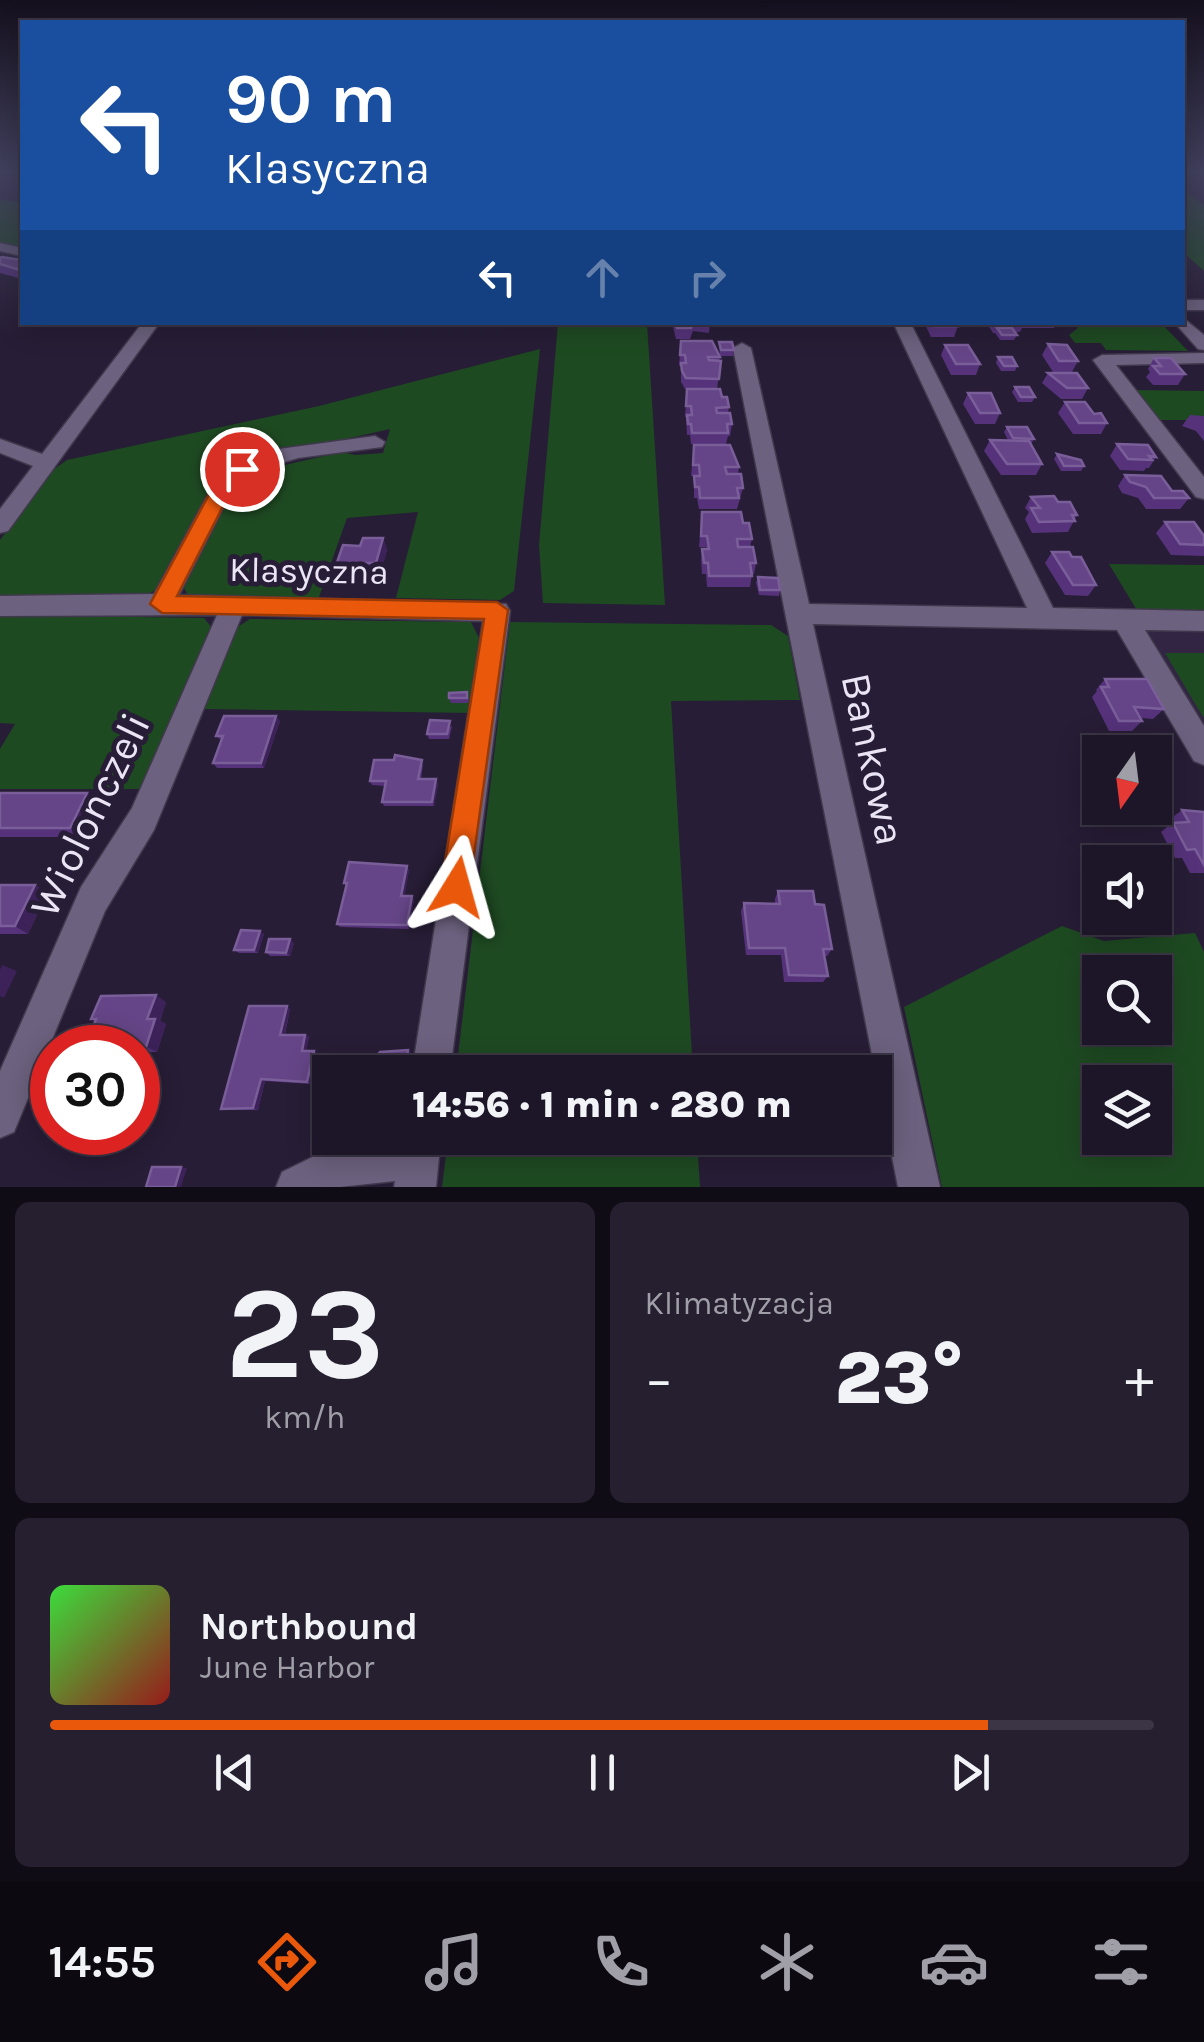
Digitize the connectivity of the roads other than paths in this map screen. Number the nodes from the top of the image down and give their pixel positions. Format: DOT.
graph roads {
  1 [pos="150,325"];
  2 [pos="903,325"];
  3 [pos="1185,325"];
  4 [pos="1204,344"];
  5 [pos="742,348"];
  6 [pos="1204,358"];
  7 [pos="375,442"];
  8 [pos="0,445"];
  9 [pos="46,464"];
  10 [pos="1204,492"];
  11 [pos="0,525"];
  12 [pos="162,604"];
  13 [pos="234,605"];
  14 [pos="0,606"];
  15 [pos="798,614"];
  16 [pos="1045,619"];
  17 [pos="1124,620"];
  18 [pos="1204,621"];
  19 [pos="1204,752"];
  20 [pos="433,1055"];
  21 [pos="0,1118"];
  22 [pos="418,1161"];
  23 [pos="297,1187"];
  24 [pos="920,1187"];
  1 -- 9 [label="street"];
  2 -- 16 [label="street"];
  3 -- 4 [label="street"];
  5 -- 15 [label="street, Bankowa"];
  6 -- 10 [label="street"];
  7 -- 12 [label="street"];
  8 -- 9 [label="street"];
  9 -- 11 [label="street"];
  12 -- 13 [label="street, Klasyczna"];
  12 -- 14 [label="street, Klasyczna"];
  13 -- 20 [label="street, Klasyczna"];
  13 -- 21 [label="street, Wiolonczeli"];
  15 -- 16 [label="street"];
  15 -- 24 [label="street, Bankowa"];
  16 -- 17 [label="street"];
  17 -- 18 [label="street"];
  17 -- 19 [label="street"];
  22 -- 23 [label="street"];
}
